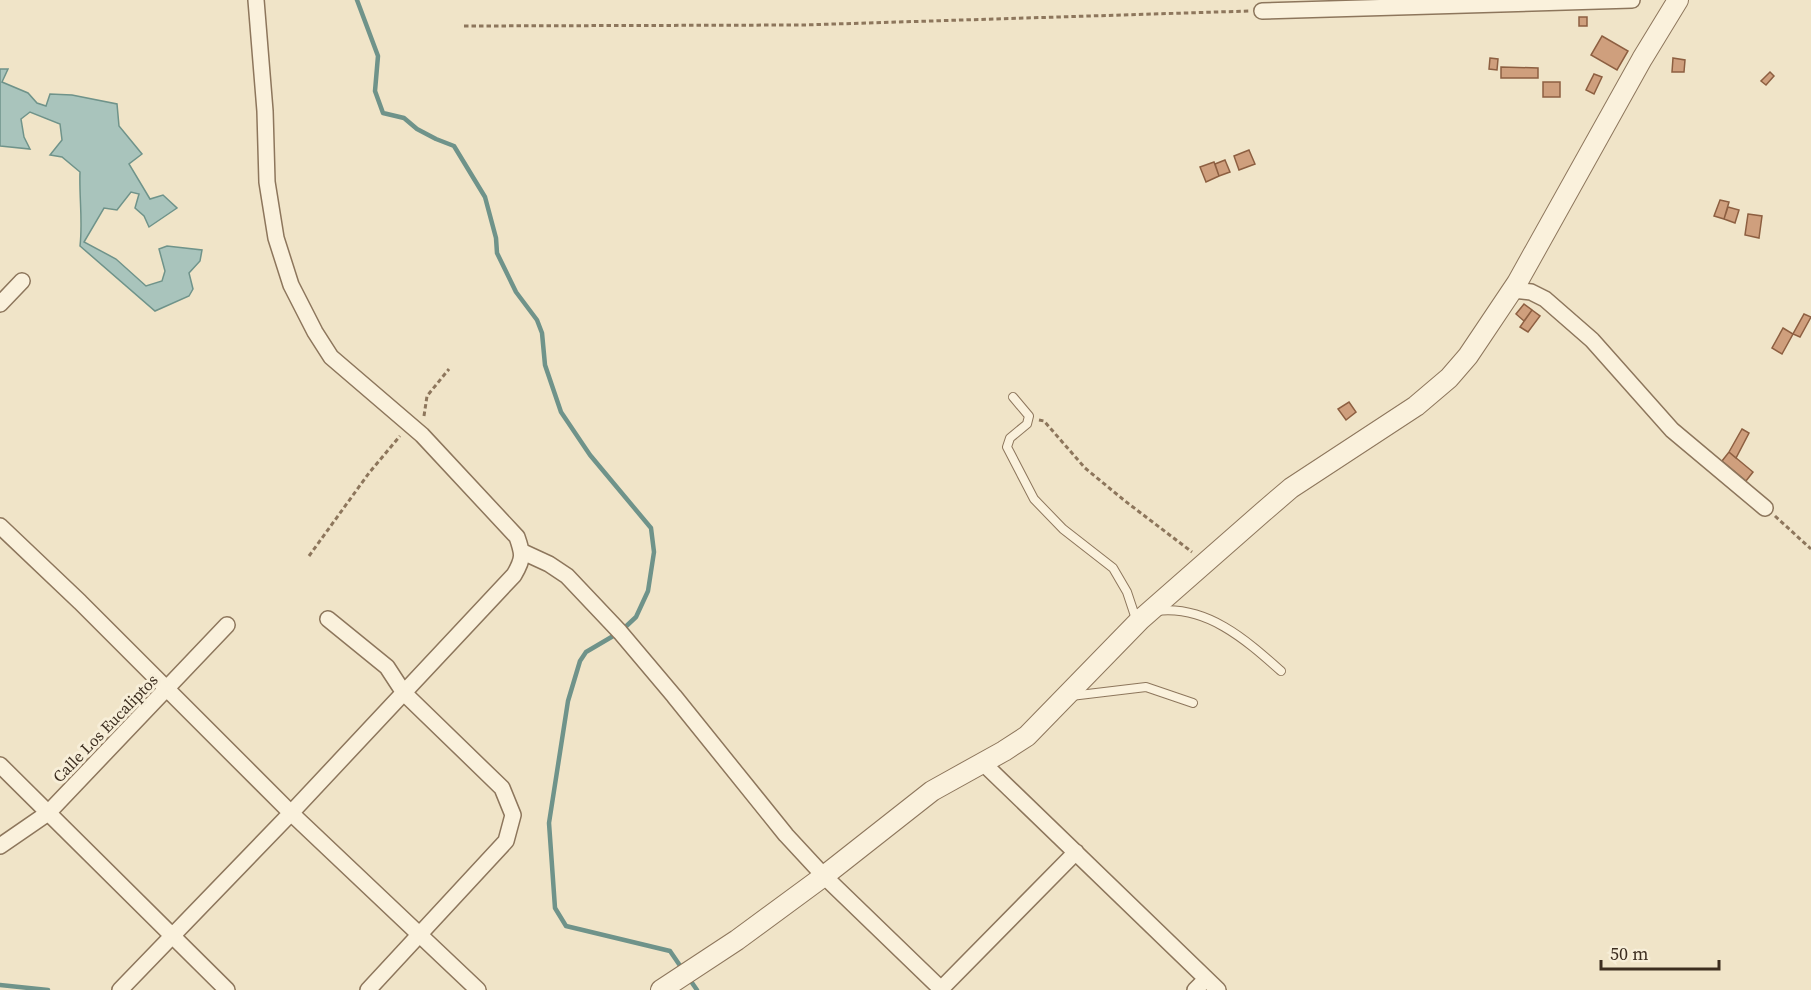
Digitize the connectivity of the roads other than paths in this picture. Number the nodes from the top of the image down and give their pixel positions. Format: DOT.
graph roads {
  1 [pos="256,0"];
  2 [pos="1632,0"];
  3 [pos="1678,0"];
  4 [pos="1527,1"];
  5 [pos="1262,11"];
  6 [pos="22,281"];
  7 [pos="1513,290"];
  8 [pos="0,304"];
  9 [pos="1013,397"];
  10 [pos="1765,508"];
  11 [pos="0,527"];
  12 [pos="523,552"];
  13 [pos="1143,617"];
  14 [pos="328,619"];
  15 [pos="228,626"];
  16 [pos="1281,671"];
  17 [pos="167,690"];
  18 [pos="404,693"];
  19 [pos="1066,696"];
  20 [pos="1193,703"];
  21 [pos="983,763"];
  22 [pos="0,765"];
  23 [pos="48,813"];
  24 [pos="291,813"];
  25 [pos="0,846"];
  26 [pos="1076,852"];
  27 [pos="824,876"];
  28 [pos="173,935"];
  29 [pos="419,935"];
  30 [pos="1201,984"];
  31 [pos="120,990"];
  32 [pos="227,990"];
  33 [pos="368,990"];
  34 [pos="478,990"];
  35 [pos="661,990"];
  36 [pos="941,990"];
  37 [pos="1218,990"];
  1 -- 12 [label="street"];
  2 -- 4 [label="street"];
  3 -- 7 [label="street"];
  4 -- 5 [label="street"];
  6 -- 8 [label="street"];
  7 -- 10 [label="street"];
  7 -- 13 [label="street"];
  9 -- 13 [label="lane"];
  11 -- 17 [label="street"];
  12 -- 18 [label="street"];
  12 -- 27 [label="street"];
  13 -- 16 [label="lane"];
  13 -- 19 [label="street"];
  14 -- 18 [label="street"];
  15 -- 17 [label="street, Calle Los Eucaliptos"];
  17 -- 23 [label="street, Calle Los Eucaliptos"];
  17 -- 24 [label="street"];
  18 -- 24 [label="street"];
  18 -- 29 [label="street"];
  19 -- 20 [label="lane"];
  19 -- 21 [label="street"];
  21 -- 26 [label="street"];
  21 -- 27 [label="street"];
  22 -- 23 [label="street"];
  23 -- 25 [label="street, Calle Los Eucaliptos"];
  23 -- 28 [label="street"];
  24 -- 28 [label="street"];
  24 -- 29 [label="street"];
  26 -- 30 [label="street"];
  26 -- 36 [label="street"];
  27 -- 35 [label="street"];
  27 -- 36 [label="street"];
  28 -- 31 [label="street"];
  28 -- 32 [label="street"];
  29 -- 33 [label="street"];
  29 -- 34 [label="street"];
  30 -- 37 [label="street"];
}
